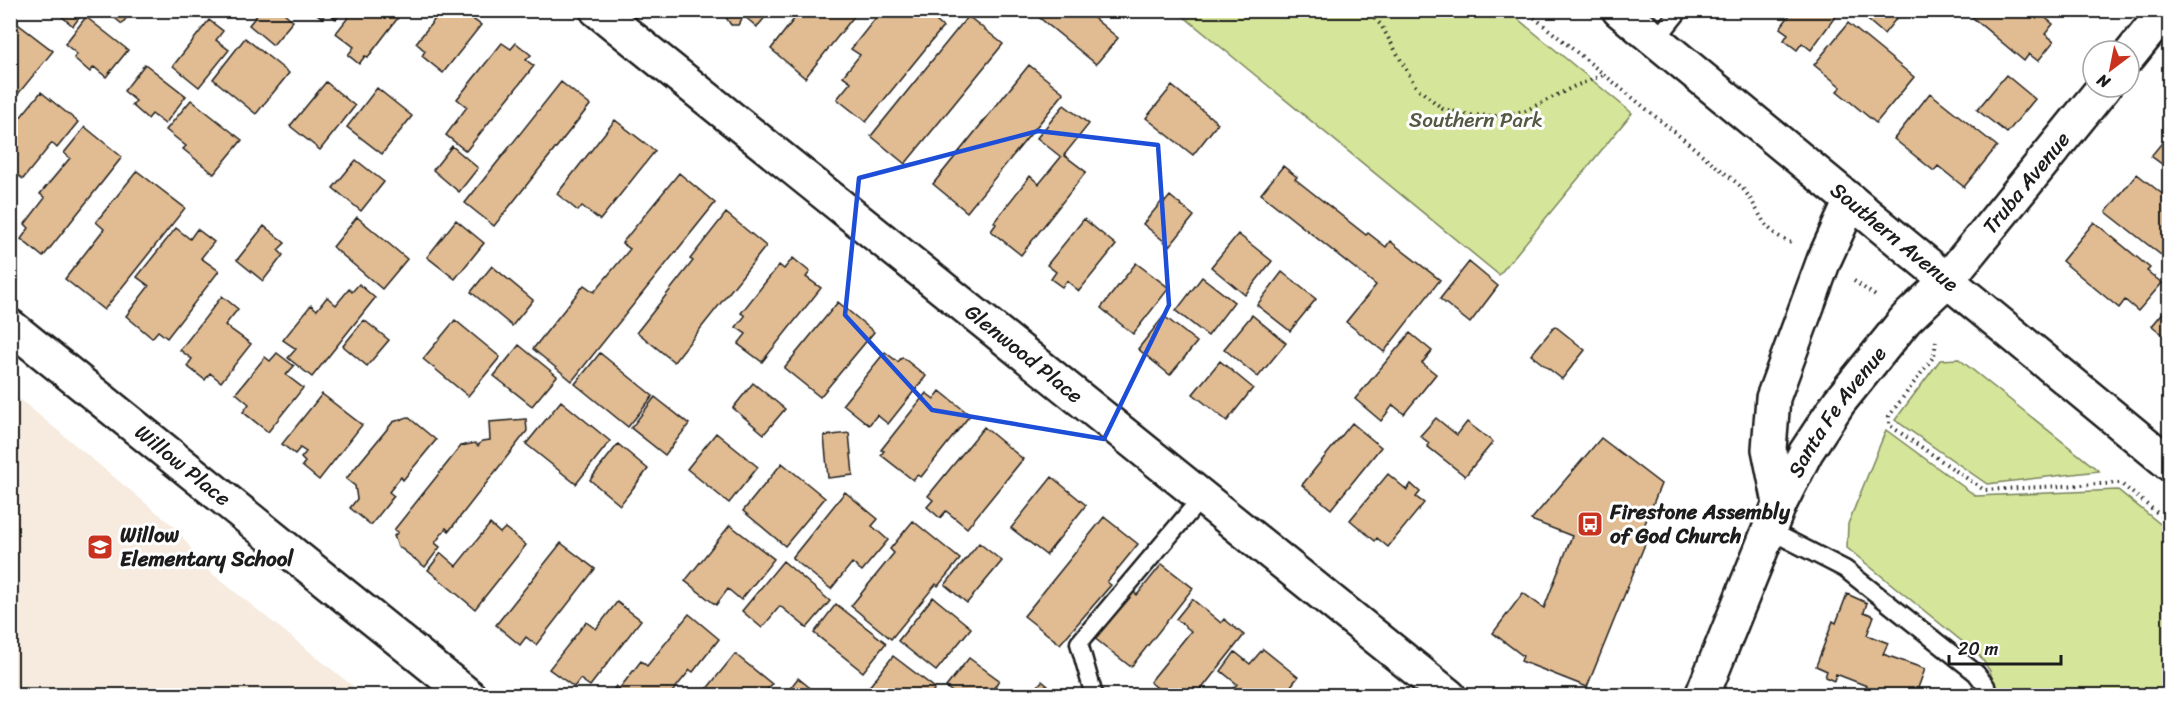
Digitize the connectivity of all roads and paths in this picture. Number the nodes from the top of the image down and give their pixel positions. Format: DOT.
graph roads {
  1 [pos="597,10"];
  2 [pos="1366,10"];
  3 [pos="1525,10"];
  4 [pos="1618,10"];
  5 [pos="1680,10"];
  6 [pos="2166,10"];
  7 [pos="1655,41"];
  8 [pos="2141,41"];
  9 [pos="1604,75"];
  10 [pos="2094,99"];
  11 [pos="1851,201"];
  12 [pos="1797,246"];
  13 [pos="1850,278"];
  14 [pos="1947,280"];
  15 [pos="1875,296"];
  16 [pos="10,326"];
  17 [pos="1937,342"];
  18 [pos="2169,464"];
  19 [pos="1202,497"];
  20 [pos="1775,517"];
  21 [pos="2169,523"];
  22 [pos="1093,692"];
  23 [pos="469,696"];
  24 [pos="1449,696"];
  25 [pos="1702,696"];
  26 [pos="1988,696"];
  1 -- 19 [label="street, Glenwood Place"];
  2 -- 9 [label="path"];
  3 -- 9 [label="path"];
  4 -- 7 [label="street, Southern Avenue"];
  5 -- 7 [label="lane"];
  6 -- 8 [label="street"];
  7 -- 11 [label="street, Southern Avenue"];
  9 -- 12 [label="path"];
  10 -- 14 [label="street, Truba Avenue"];
  11 -- 14 [label="street, Southern Avenue"];
  11 -- 20 [label="street"];
  13 -- 15 [label="path"];
  14 -- 18 [label="street, Southern Avenue"];
  14 -- 20 [label="street, Santa Fe Avenue"];
  16 -- 23 [label="street, Willow Place"];
  17 -- 21 [label="path"];
  19 -- 22 [label="lane"];
  19 -- 24 [label="street, Glenwood Place"];
  20 -- 25 [label="street, Santa Fe Avenue"];
  20 -- 26 [label="lane"];
}
